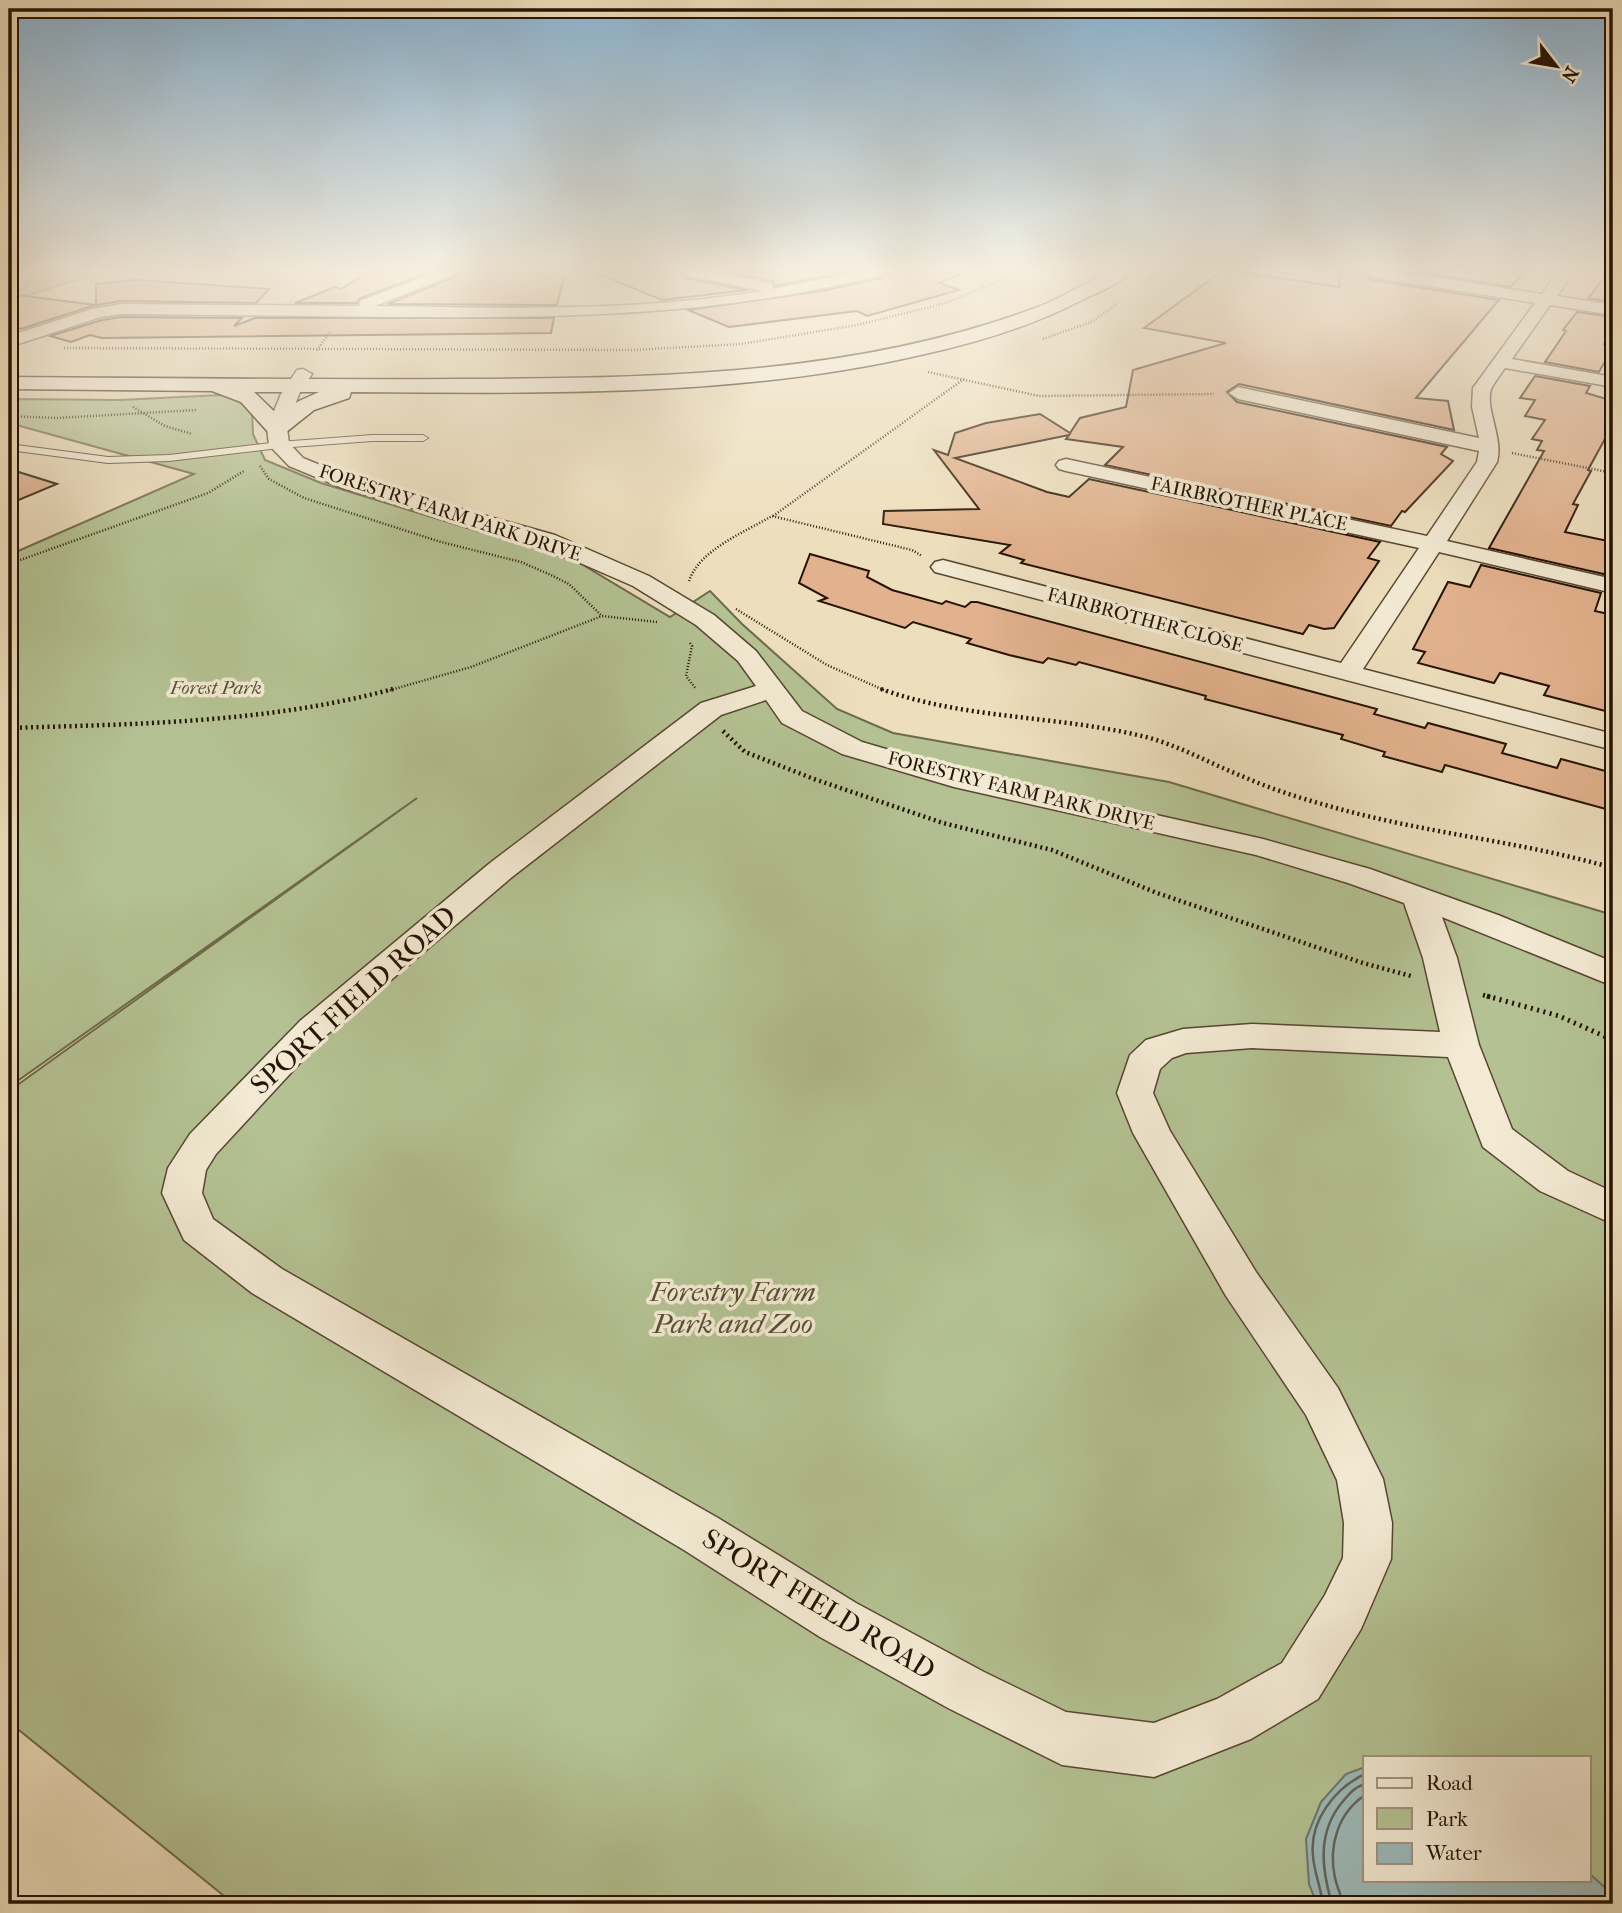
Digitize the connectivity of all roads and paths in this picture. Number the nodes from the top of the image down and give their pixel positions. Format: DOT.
graph roads {
  1 [pos="765,361"];
  2 [pos="850,361"];
  3 [pos="1500,362"];
  4 [pos="9,371"];
  5 [pos="924,371"];
  6 [pos="964,379"];
  7 [pos="299,380"];
  8 [pos="1613,382"];
  9 [pos="9,383"];
  10 [pos="198,384"];
  11 [pos="381,386"];
  12 [pos="1238,393"];
  13 [pos="1202,394"];
  14 [pos="180,413"];
  15 [pos="9,416"];
  16 [pos="278,436"];
  17 [pos="423,438"];
  18 [pos="9,447"];
  19 [pos="1500,450"];
  20 [pos="1066,465"];
  21 [pos="248,469"];
  22 [pos="1613,473"];
  23 [pos="772,516"];
  24 [pos="1433,545"];
  25 [pos="912,550"];
  26 [pos="9,564"];
  27 [pos="943,567"];
  28 [pos="689,581"];
  29 [pos="1613,586"];
  30 [pos="696,614"];
  31 [pos="602,616"];
  32 [pos="1348,673"];
  33 [pos="772,690"];
  34 [pos="711,709"];
  35 [pos="9,728"];
  36 [pos="1613,742"];
  37 [pos="1613,868"];
  38 [pos="1417,896"];
  39 [pos="1613,975"];
  40 [pos="1447,985"];
  41 [pos="1613,1040"];
  42 [pos="1461,1045"];
  43 [pos="1613,1209"];
  1 -- 7 [label="main road"];
  2 -- 11 [label="main road"];
  3 -- 8 [label="street"];
  3 -- 19 [label="street"];
  4 -- 7 [label="main road"];
  5 -- 6 [label="path"];
  6 -- 13 [label="path"];
  6 -- 23 [label="path"];
  7 -- 10 [label="main road"];
  7 -- 11 [label="main road"];
  7 -- 16 [label="street"];
  9 -- 10 [label="main road"];
  10 -- 16 [label="main road"];
  11 -- 16 [label="main road"];
  12 -- 19 [label="street"];
  14 -- 15 [label="path"];
  16 -- 17 [label="lane"];
  16 -- 18 [label="lane"];
  16 -- 30 [label="street, FORESTRY FARM PARK DRIVE"];
  19 -- 22 [label="path"];
  19 -- 24 [label="street"];
  20 -- 24 [label="street, FAIRBROTHER PLACE"];
  21 -- 26 [label="path"];
  23 -- 25 [label="path"];
  23 -- 28 [label="path"];
  24 -- 29 [label="street, FAIRBROTHER PLACE"];
  24 -- 32 [label="street"];
  27 -- 32 [label="street, FAIRBROTHER CLOSE"];
  30 -- 33 [label="street, FORESTRY FARM PARK DRIVE"];
  30 -- 34 [label="path"];
  30 -- 37 [label="path"];
  31 -- 35 [label="path"];
  32 -- 36 [label="street, FAIRBROTHER CLOSE"];
  33 -- 34 [label="street, SPORT FIELD ROAD"];
  33 -- 38 [label="street, FORESTRY FARM PARK DRIVE"];
  34 -- 40 [label="path"];
  34 -- 42 [label="street, SPORT FIELD ROAD"];
  38 -- 39 [label="street, FORESTRY FARM PARK DRIVE"];
  38 -- 40 [label="street"];
  40 -- 41 [label="path"];
  40 -- 42 [label="street"];
  42 -- 43 [label="street"];
}
